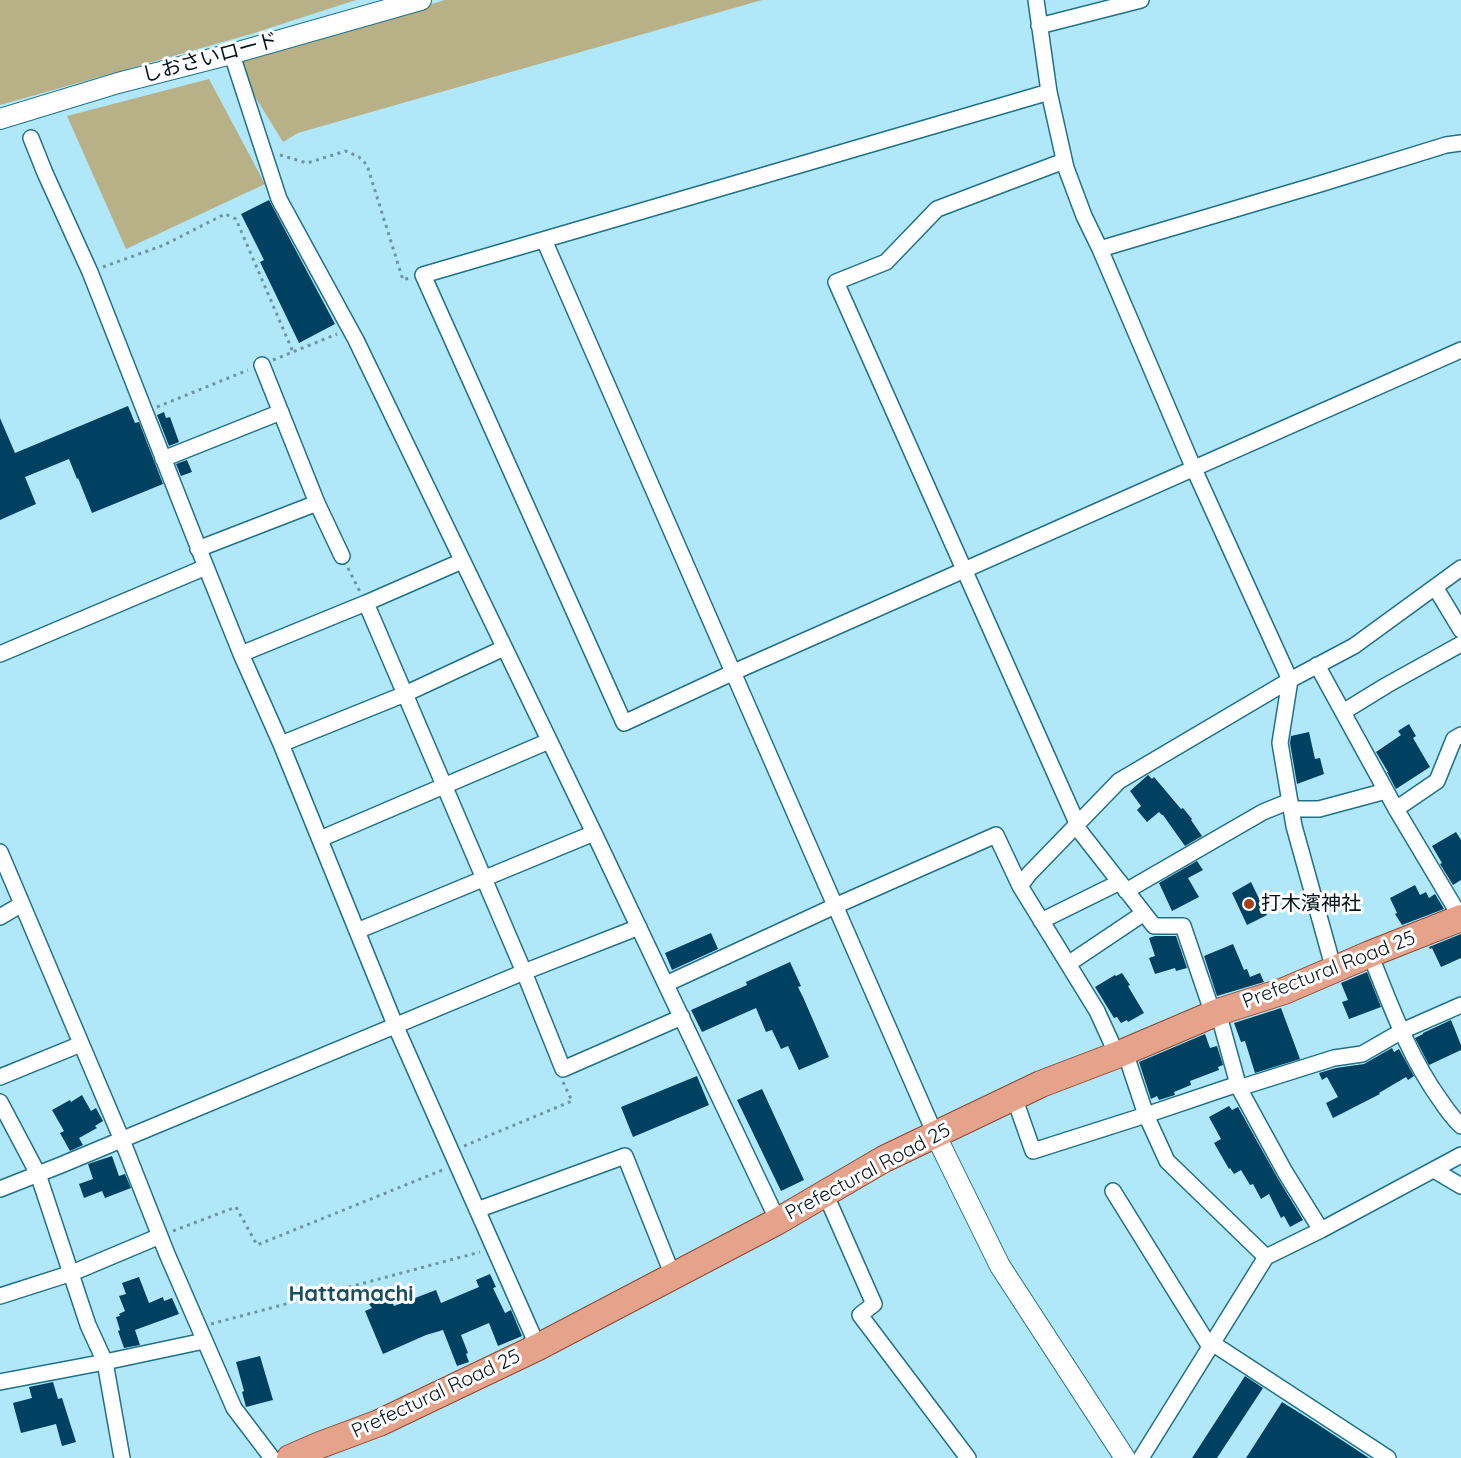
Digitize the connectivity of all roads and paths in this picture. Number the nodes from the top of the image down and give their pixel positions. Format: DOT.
graph roads {
  1 [pos="421,0"];
  2 [pos="1036,0"];
  3 [pos="1142,0"];
  4 [pos="1039,26"];
  5 [pos="231,54"];
  6 [pos="1049,92"];
  7 [pos="0,119"];
  8 [pos="31,138"];
  9 [pos="1461,143"];
  10 [pos="263,151"];
  11 [pos="1064,161"];
  12 [pos="544,240"];
  13 [pos="1100,249"];
  14 [pos="90,272"];
  15 [pos="423,275"];
  16 [pos="1461,350"];
  17 [pos="293,351"];
  18 [pos="262,364"];
  19 [pos="281,412"];
  20 [pos="163,459"];
  21 [pos="1194,469"];
  22 [pos="317,503"];
  23 [pos="198,549"];
  24 [pos="342,556"];
  25 [pos="462,561"];
  26 [pos="206,567"];
  27 [pos="1461,568"];
  28 [pos="963,570"];
  29 [pos="1435,587"];
  30 [pos="366,603"];
  31 [pos="1461,630"];
  32 [pos="1461,644"];
  33 [pos="504,648"];
  34 [pos="0,654"];
  35 [pos="241,654"];
  36 [pos="1317,665"];
  37 [pos="734,672"];
  38 [pos="1290,680"];
  39 [pos="405,694"];
  40 [pos="1343,712"];
  41 [pos="1461,735"];
  42 [pos="549,741"];
  43 [pos="281,744"];
  44 [pos="446,786"];
  45 [pos="1386,791"];
  46 [pos="1290,805"];
  47 [pos="1396,809"];
  48 [pos="1076,824"];
  49 [pos="594,833"];
  50 [pos="320,839"];
  51 [pos="1,856"];
  52 [pos="485,879"];
  53 [pos="1020,886"];
  54 [pos="1123,887"];
  55 [pos="22,904"];
  56 [pos="836,906"];
  57 [pos="1144,913"];
  58 [pos="0,917"];
  59 [pos="1461,918"];
  60 [pos="1041,921"];
  61 [pos="639,927"];
  62 [pos="357,931"];
  63 [pos="1370,954"];
  64 [pos="1068,964"];
  65 [pos="1334,970"];
  66 [pos="524,972"];
  67 [pos="666,984"];
  68 [pos="1461,1005"];
  69 [pos="1215,1013"];
  70 [pos="682,1017"];
  71 [pos="396,1027"];
  72 [pos="1402,1031"];
  73 [pos="81,1044"];
  74 [pos="1121,1053"];
  75 [pos="563,1069"];
  76 [pos="0,1077"];
  77 [pos="1239,1086"];
  78 [pos="1014,1097"];
  79 [pos="0,1102"];
  80 [pos="1146,1115"];
  81 [pos="1461,1126"];
  82 [pos="935,1134"];
  83 [pos="122,1140"];
  84 [pos="1461,1155"];
  85 [pos="454,1158"];
  86 [pos="1434,1170"];
  87 [pos="38,1174"];
  88 [pos="1461,1186"];
  89 [pos="0,1188"];
  90 [pos="1113,1191"];
  91 [pos="825,1193"];
  92 [pos="477,1210"];
  93 [pos="778,1221"];
  94 [pos="1321,1230"];
  95 [pos="160,1236"];
  96 [pos="493,1248"];
  97 [pos="1266,1257"];
  98 [pos="72,1273"];
  99 [pos="673,1276"];
  100 [pos="0,1296"];
  101 [pos="201,1334"];
  102 [pos="532,1345"];
  103 [pos="1211,1345"];
  104 [pos="105,1362"];
  105 [pos="0,1382"];
  106 [pos="122,1458"];
  107 [pos="272,1458"];
  108 [pos="290,1458"];
  109 [pos="968,1458"];
  110 [pos="1125,1458"];
  111 [pos="1141,1458"];
  112 [pos="1388,1458"];
  1 -- 5 [label="street, しおさいロード"];
  2 -- 4 [label="street"];
  3 -- 4 [label="street"];
  4 -- 6 [label="street"];
  5 -- 7 [label="street, しおさいロード"];
  5 -- 10 [label="street"];
  6 -- 11 [label="street"];
  6 -- 12 [label="street"];
  8 -- 14 [label="street"];
  9 -- 13 [label="street"];
  10 -- 15 [label="path"];
  10 -- 25 [label="street"];
  11 -- 13 [label="street"];
  11 -- 28 [label="street"];
  12 -- 15 [label="street"];
  12 -- 37 [label="street"];
  13 -- 21 [label="street"];
  14 -- 17 [label="path"];
  14 -- 20 [label="street"];
  15 -- 37 [label="street"];
  16 -- 21 [label="street"];
  18 -- 19 [label="street"];
  19 -- 20 [label="street"];
  19 -- 22 [label="street"];
  20 -- 23 [label="street"];
  21 -- 28 [label="street"];
  21 -- 38 [label="street"];
  22 -- 23 [label="street"];
  22 -- 24 [label="street"];
  23 -- 26 [label="street"];
  24 -- 30 [label="path"];
  25 -- 30 [label="street"];
  25 -- 33 [label="street"];
  26 -- 34 [label="street"];
  26 -- 35 [label="street"];
  27 -- 29 [label="street"];
  28 -- 37 [label="street"];
  28 -- 48 [label="street"];
  29 -- 31 [label="street"];
  29 -- 36 [label="street"];
  30 -- 35 [label="street"];
  30 -- 39 [label="street"];
  32 -- 40 [label="street"];
  33 -- 39 [label="street"];
  33 -- 42 [label="street"];
  35 -- 43 [label="street"];
  36 -- 38 [label="street"];
  36 -- 40 [label="street"];
  37 -- 56 [label="street"];
  38 -- 46 [label="street"];
  38 -- 48 [label="street"];
  39 -- 43 [label="street"];
  39 -- 44 [label="street"];
  40 -- 45 [label="street"];
  41 -- 47 [label="street"];
  42 -- 44 [label="street"];
  42 -- 49 [label="street"];
  43 -- 50 [label="street"];
  44 -- 50 [label="street"];
  44 -- 52 [label="street"];
  45 -- 46 [label="street"];
  45 -- 47 [label="street"];
  46 -- 54 [label="street"];
  46 -- 65 [label="street"];
  47 -- 59 [label="street"];
  48 -- 53 [label="street"];
  48 -- 54 [label="street"];
  49 -- 52 [label="street"];
  49 -- 61 [label="street"];
  50 -- 62 [label="street"];
  51 -- 55 [label="street"];
  52 -- 62 [label="street"];
  52 -- 66 [label="street"];
  53 -- 56 [label="street"];
  53 -- 60 [label="street"];
  54 -- 57 [label="street"];
  54 -- 60 [label="street"];
  55 -- 58 [label="street"];
  55 -- 73 [label="street"];
  56 -- 67 [label="street"];
  56 -- 82 [label="street"];
  57 -- 64 [label="street"];
  57 -- 69 [label="street"];
  59 -- 63 [label="main road, Prefectural Road 25"];
  60 -- 64 [label="street"];
  61 -- 66 [label="street"];
  61 -- 67 [label="street"];
  62 -- 71 [label="street"];
  63 -- 65 [label="main road, Prefectural Road 25"];
  63 -- 72 [label="street"];
  64 -- 74 [label="street"];
  65 -- 69 [label="main road, Prefectural Road 25"];
  66 -- 71 [label="street"];
  66 -- 75 [label="street"];
  67 -- 70 [label="street"];
  68 -- 72 [label="street"];
  69 -- 74 [label="main road, Prefectural Road 25"];
  69 -- 77 [label="street"];
  70 -- 75 [label="street"];
  70 -- 93 [label="street"];
  71 -- 83 [label="street"];
  71 -- 85 [label="street"];
  72 -- 77 [label="street"];
  72 -- 81 [label="street"];
  73 -- 76 [label="street"];
  73 -- 83 [label="street"];
  74 -- 78 [label="main road, Prefectural Road 25"];
  74 -- 80 [label="street"];
  75 -- 85 [label="path"];
  77 -- 80 [label="street"];
  77 -- 94 [label="street"];
  78 -- 80 [label="street"];
  78 -- 82 [label="main road, Prefectural Road 25"];
  79 -- 87 [label="street"];
  80 -- 97 [label="street"];
  82 -- 91 [label="main road, Prefectural Road 25"];
  82 -- 110 [label="street"];
  83 -- 87 [label="street"];
  83 -- 95 [label="street"];
  84 -- 86 [label="street"];
  85 -- 92 [label="street"];
  85 -- 95 [label="path"];
  86 -- 88 [label="street"];
  86 -- 94 [label="street"];
  87 -- 89 [label="street"];
  87 -- 98 [label="street"];
  90 -- 103 [label="street"];
  91 -- 93 [label="main road, Prefectural Road 25"];
  91 -- 109 [label="street"];
  92 -- 96 [label="street"];
  92 -- 99 [label="street"];
  93 -- 99 [label="main road, Prefectural Road 25"];
  94 -- 97 [label="street"];
  95 -- 98 [label="street"];
  95 -- 101 [label="street"];
  96 -- 101 [label="path"];
  96 -- 102 [label="street"];
  97 -- 103 [label="street"];
  98 -- 100 [label="street"];
  98 -- 104 [label="street"];
  99 -- 102 [label="main road, Prefectural Road 25"];
  101 -- 104 [label="street"];
  101 -- 107 [label="street"];
  102 -- 108 [label="main road, Prefectural Road 25"];
  103 -- 111 [label="street"];
  103 -- 112 [label="street"];
  104 -- 105 [label="street"];
  104 -- 106 [label="street"];
}
